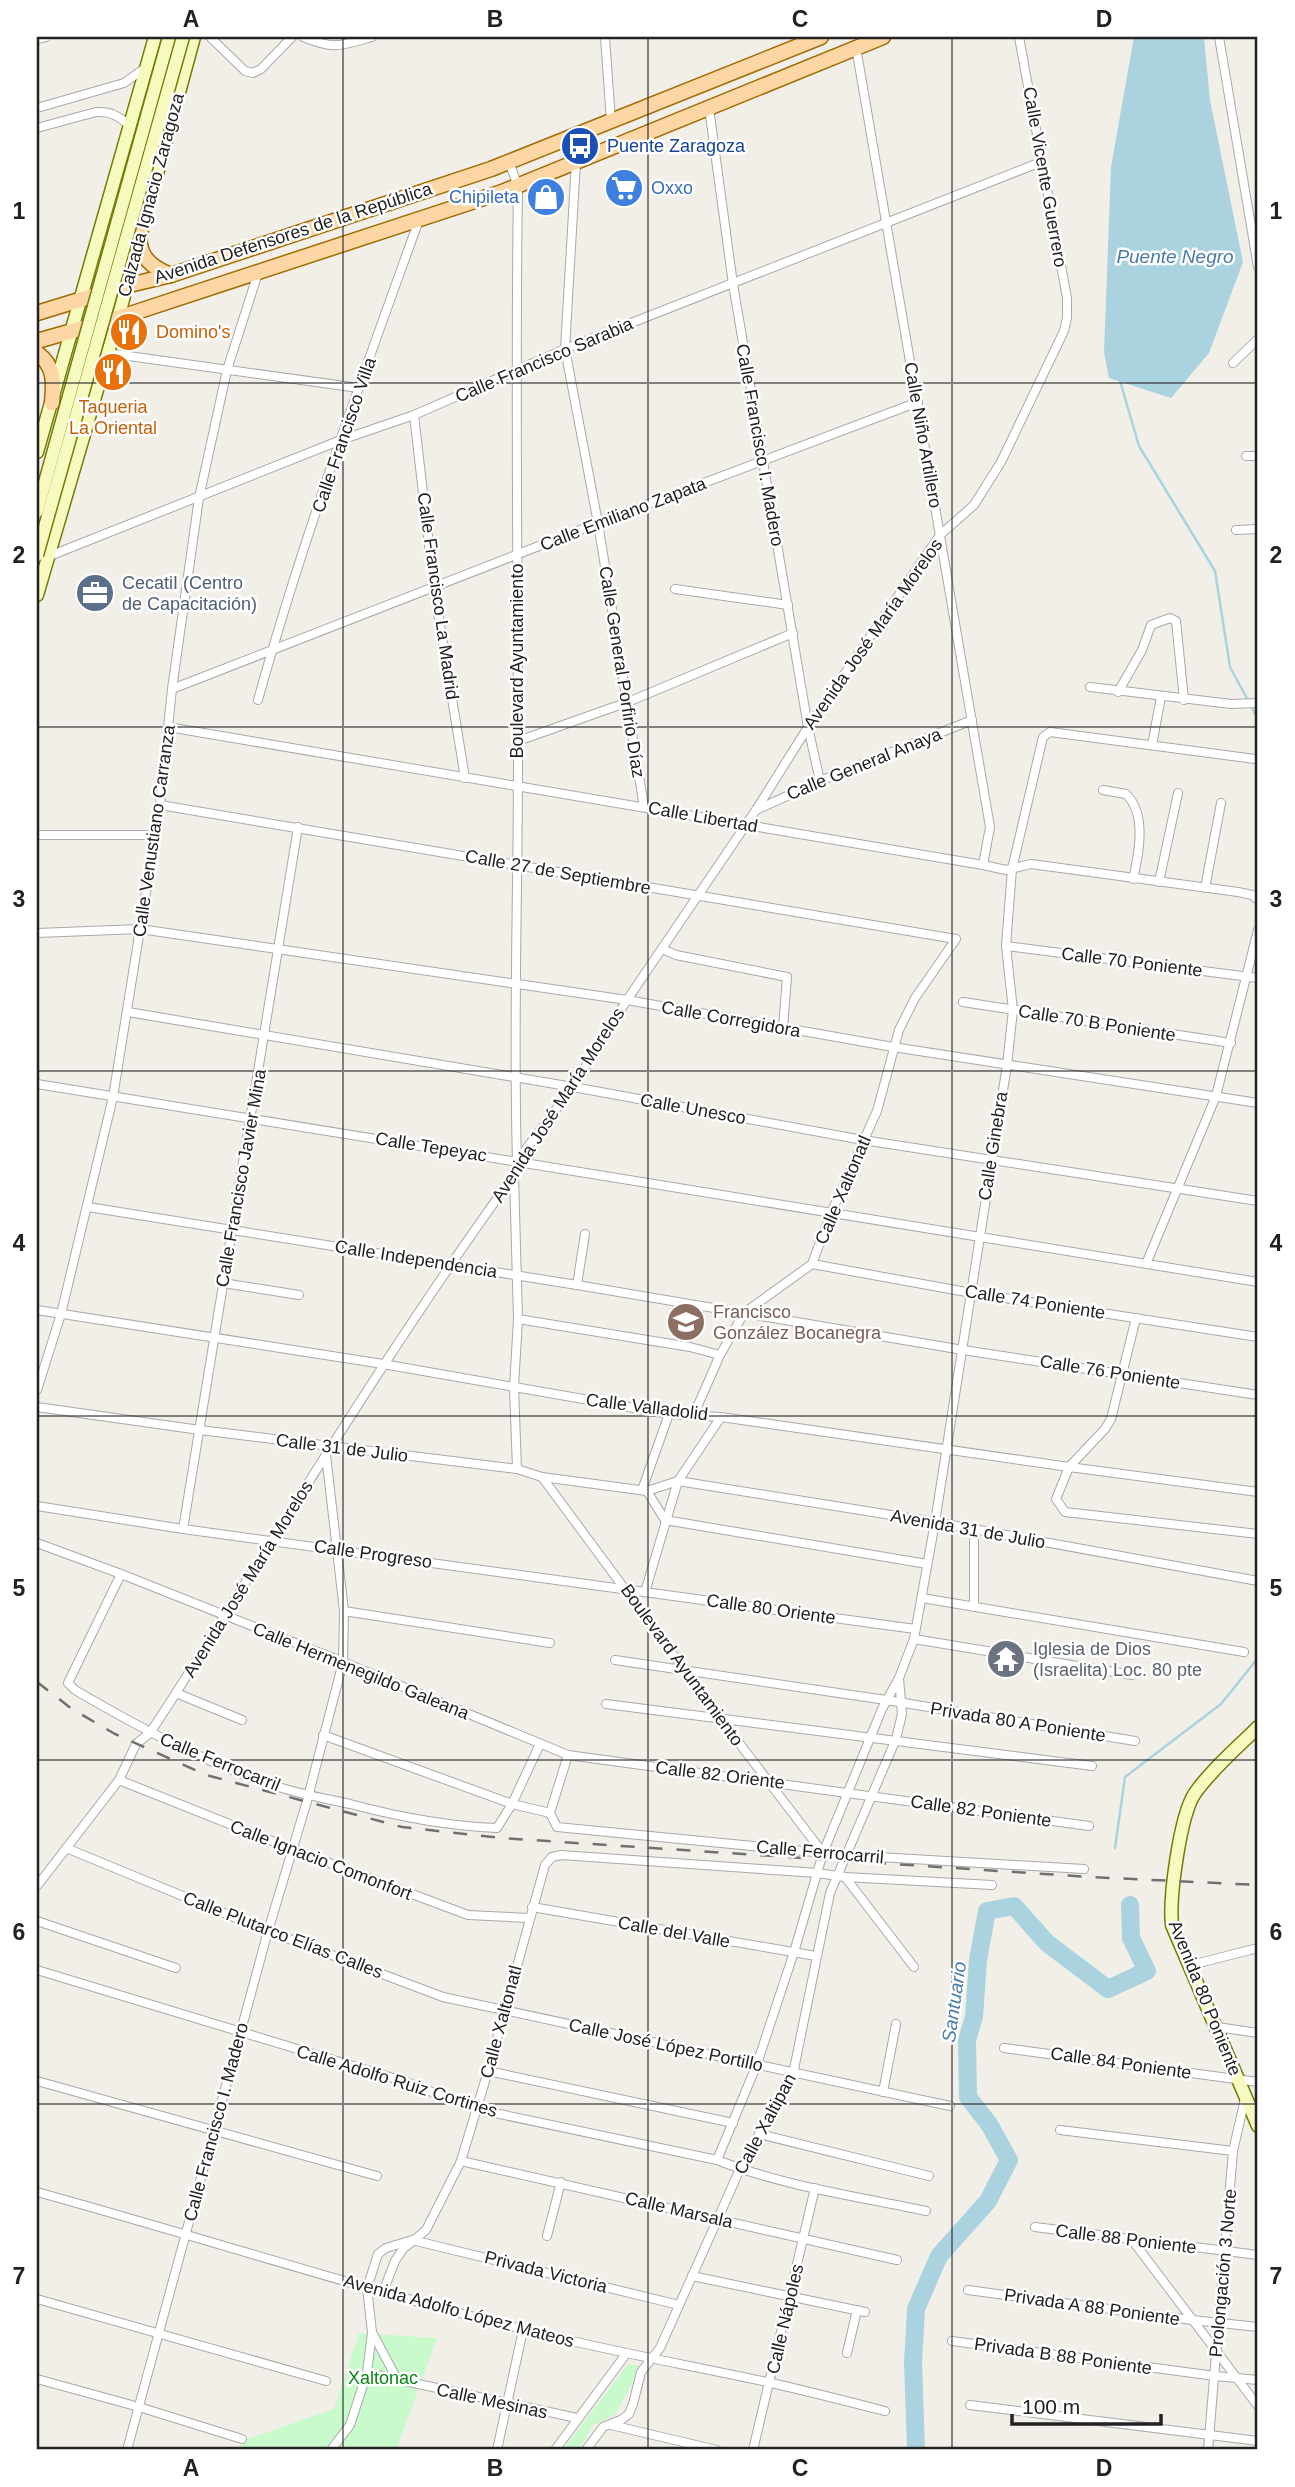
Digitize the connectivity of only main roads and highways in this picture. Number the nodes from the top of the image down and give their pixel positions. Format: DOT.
graph roads {
  1 [pos="169,37"];
  2 [pos="183,37"];
  3 [pos="821,37"];
  4 [pos="883,37"];
  5 [pos="153,42"];
  6 [pos="193,43"];
  7 [pos="147,66"];
  8 [pos="180,90"];
  9 [pos="105,211"];
  10 [pos="145,214"];
  11 [pos="140,232"];
  12 [pos="171,275"];
  13 [pos="125,286"];
  14 [pos="80,299"];
  15 [pos="37,313"];
  16 [pos="118,318"];
  17 [pos="72,330"];
  18 [pos="37,341"];
  19 [pos="37,353"];
  20 [pos="52,403"];
  21 [pos="38,448"];
  22 [pos="76,457"];
  23 [pos="37,511"];
  24 [pos="42,556"];
  25 [pos="37,595"];
  26 [pos="1258,1727"];
  27 [pos="1258,2126"];
  1 -- 23 [label="main road, Calzada Ignacio Zaragoza, bridge"];
  2 -- 24 [label="main road, Calzada Ignacio Zaragoza, bridge"];
  3 -- 12 [label="main road, Avenida Defensores de la República"];
  4 -- 16 [label="main road, Avenida Defensores de la República"];
  5 -- 6 [label="main road"];
  5 -- 7 [label="main road"];
  6 -- 8 [label="main road, Calzada Ignacio Zaragoza"];
  7 -- 8 [label="main road"];
  7 -- 9 [label="main road"];
  8 -- 10 [label="main road, Calzada Ignacio Zaragoza"];
  9 -- 10 [label="main road"];
  9 -- 14 [label="main road"];
  10 -- 11 [label="main road, Calzada Ignacio Zaragoza"];
  11 -- 12 [label="main road"];
  11 -- 13 [label="main road, Calzada Ignacio Zaragoza"];
  12 -- 13 [label="main road, Avenida Defensores de la República"];
  13 -- 14 [label="main road, Avenida Defensores de la República"];
  13 -- 16 [label="main road, Calzada Ignacio Zaragoza"];
  14 -- 15 [label="main road, Avenida Defensores de la República"];
  14 -- 17 [label="main road"];
  16 -- 17 [label="main road, Avenida Defensores de la República"];
  16 -- 22 [label="main road, Calzada Ignacio Zaragoza"];
  17 -- 18 [label="main road, Avenida Defensores de la República"];
  17 -- 20 [label="main road"];
  19 -- 20 [label="main road"];
  20 -- 21 [label="main road"];
  21 -- 22 [label="main road"];
  22 -- 24 [label="main road, Calzada Ignacio Zaragoza"];
  24 -- 25 [label="main road, Calzada Ignacio Zaragoza"];
  26 -- 27 [label="main road, Avenida 80 Poniente"];
}
